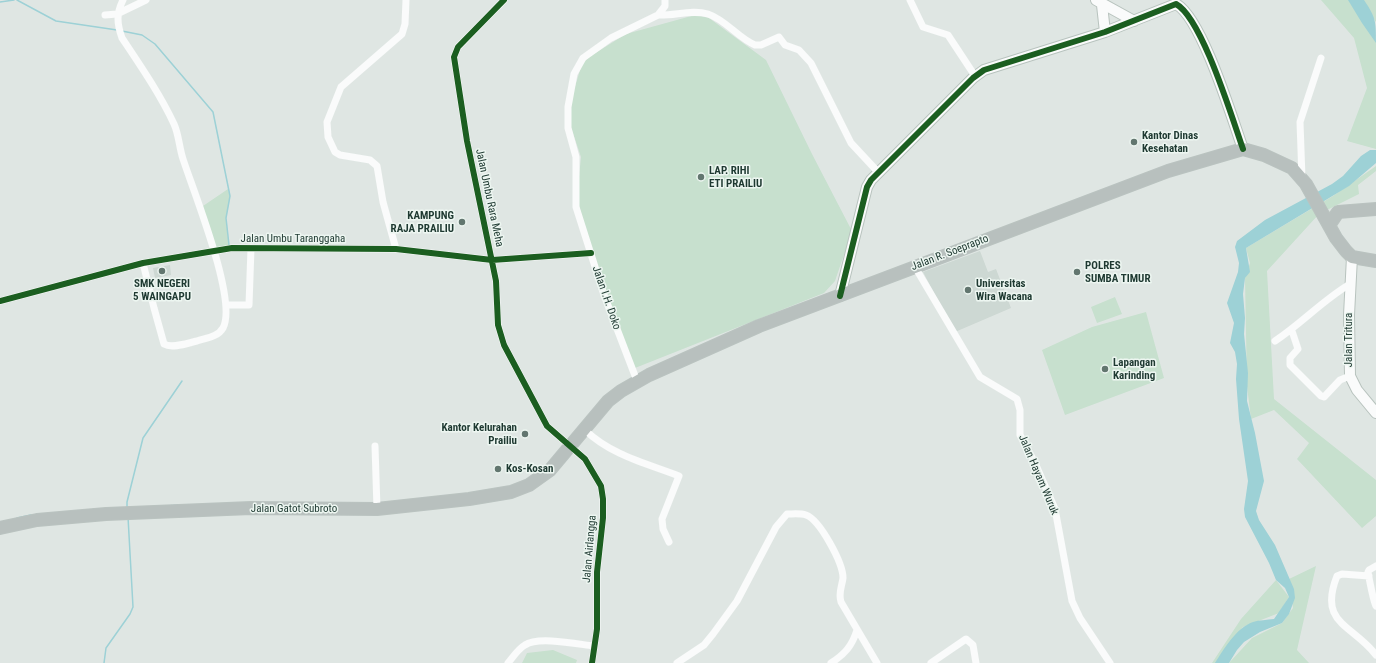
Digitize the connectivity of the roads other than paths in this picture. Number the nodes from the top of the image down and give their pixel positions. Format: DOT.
graph roads {
  1 [pos="123,0"];
  2 [pos="146,0"];
  3 [pos="406,0"];
  4 [pos="504,0"];
  5 [pos="665,0"];
  6 [pos="910,0"];
  7 [pos="1099,2"];
  8 [pos="117,14"];
  9 [pos="658,15"];
  10 [pos="106,16"];
  11 [pos="1134,21"];
  12 [pos="1105,32"];
  13 [pos="1321,58"];
  14 [pos="975,76"];
  15 [pos="1243,148"];
  16 [pos="878,172"];
  17 [pos="1304,181"];
  18 [pos="1376,209"];
  19 [pos="1323,212"];
  20 [pos="1338,212"];
  21 [pos="1330,224"];
  22 [pos="251,248"];
  23 [pos="396,249"];
  24 [pos="214,251"];
  25 [pos="591,253"];
  26 [pos="1352,257"];
  27 [pos="492,260"];
  28 [pos="1376,261"];
  29 [pos="143,263"];
  30 [pos="915,267"];
  31 [pos="1350,284"];
  32 [pos="840,296"];
  33 [pos="0,301"];
  34 [pos="226,305"];
  35 [pos="1292,331"];
  36 [pos="1275,341"];
  37 [pos="1350,376"];
  38 [pos="637,381"];
  39 [pos="1376,413"];
  40 [pos="585,430"];
  41 [pos="375,446"];
  42 [pos="571,447"];
  43 [pos="377,509"];
  44 [pos="0,528"];
  45 [pos="669,542"];
  46 [pos="1376,566"];
  47 [pos="1369,576"];
  48 [pos="1376,606"];
  49 [pos="858,630"];
  50 [pos="593,646"];
  51 [pos="1376,655"];
  52 [pos="508,663"];
  53 [pos="592,663"];
  54 [pos="677,663"];
  55 [pos="831,663"];
  56 [pos="877,663"];
  57 [pos="931,663"];
  58 [pos="976,663"];
  59 [pos="1110,663"];
  1 -- 8 [label="street"];
  2 -- 8 [label="street"];
  3 -- 23 [label="street"];
  4 -- 27 [label="street, Jalan Umbu Rara Meha"];
  5 -- 9 [label="street"];
  6 -- 14 [label="street"];
  7 -- 11 [label="street"];
  7 -- 12 [label="street"];
  8 -- 10 [label="street"];
  8 -- 24 [label="street"];
  9 -- 16 [label="street"];
  9 -- 25 [label="street, Jalan I.H. Doko"];
  11 -- 12 [label="street"];
  11 -- 15 [label="street"];
  12 -- 14 [label="street"];
  13 -- 17 [label="street"];
  14 -- 16 [label="street"];
  15 -- 17 [label="highway"];
  15 -- 30 [label="highway, Jalan R. Soeprapto"];
  16 -- 32 [label="street"];
  17 -- 19 [label="highway"];
  18 -- 20 [label="highway"];
  19 -- 20 [label="highway"];
  19 -- 21 [label="highway"];
  20 -- 21 [label="highway"];
  21 -- 26 [label="highway"];
  22 -- 23 [label="street, Jalan Umbu Taranggaha"];
  22 -- 24 [label="street, Jalan Umbu Taranggaha"];
  22 -- 34 [label="street"];
  23 -- 27 [label="street, Jalan Umbu Taranggaha"];
  24 -- 29 [label="street, Jalan Umbu Taranggaha"];
  24 -- 34 [label="street"];
  25 -- 27 [label="street, Jalan Umbu Taranggaha"];
  25 -- 38 [label="street, Jalan I.H. Doko"];
  26 -- 28 [label="highway"];
  26 -- 31 [label="street, Jalan Tritura"];
  27 -- 42 [label="street, Jalan Umbu Rara Meha"];
  29 -- 33 [label="street, Jalan Umbu Taranggaha"];
  29 -- 34 [label="street"];
  30 -- 32 [label="highway, Jalan R. Soeprapto"];
  30 -- 59 [label="street, Jalan Hayam Wuruk"];
  31 -- 35 [label="street"];
  31 -- 37 [label="street, Jalan Tritura"];
  32 -- 38 [label="highway, Jalan R. Soeprapto"];
  35 -- 36 [label="street"];
  35 -- 37 [label="street"];
  37 -- 39 [label="street, Jalan Tritura"];
  38 -- 40 [label="highway, Jalan R. Soeprapto"];
  40 -- 42 [label="highway, Jalan R. Soeprapto"];
  40 -- 45 [label="street"];
  41 -- 43 [label="street"];
  42 -- 43 [label="highway, Jalan Gatot Subroto"];
  42 -- 50 [label="street, Jalan Airlangga"];
  43 -- 44 [label="highway, Jalan Gatot Subroto"];
  46 -- 47 [label="street"];
  47 -- 48 [label="street"];
  47 -- 51 [label="street"];
  49 -- 54 [label="street"];
  49 -- 55 [label="street"];
  49 -- 56 [label="street"];
  50 -- 52 [label="street"];
  50 -- 53 [label="street, Jalan Airlangga"];
  57 -- 58 [label="street"];
}
